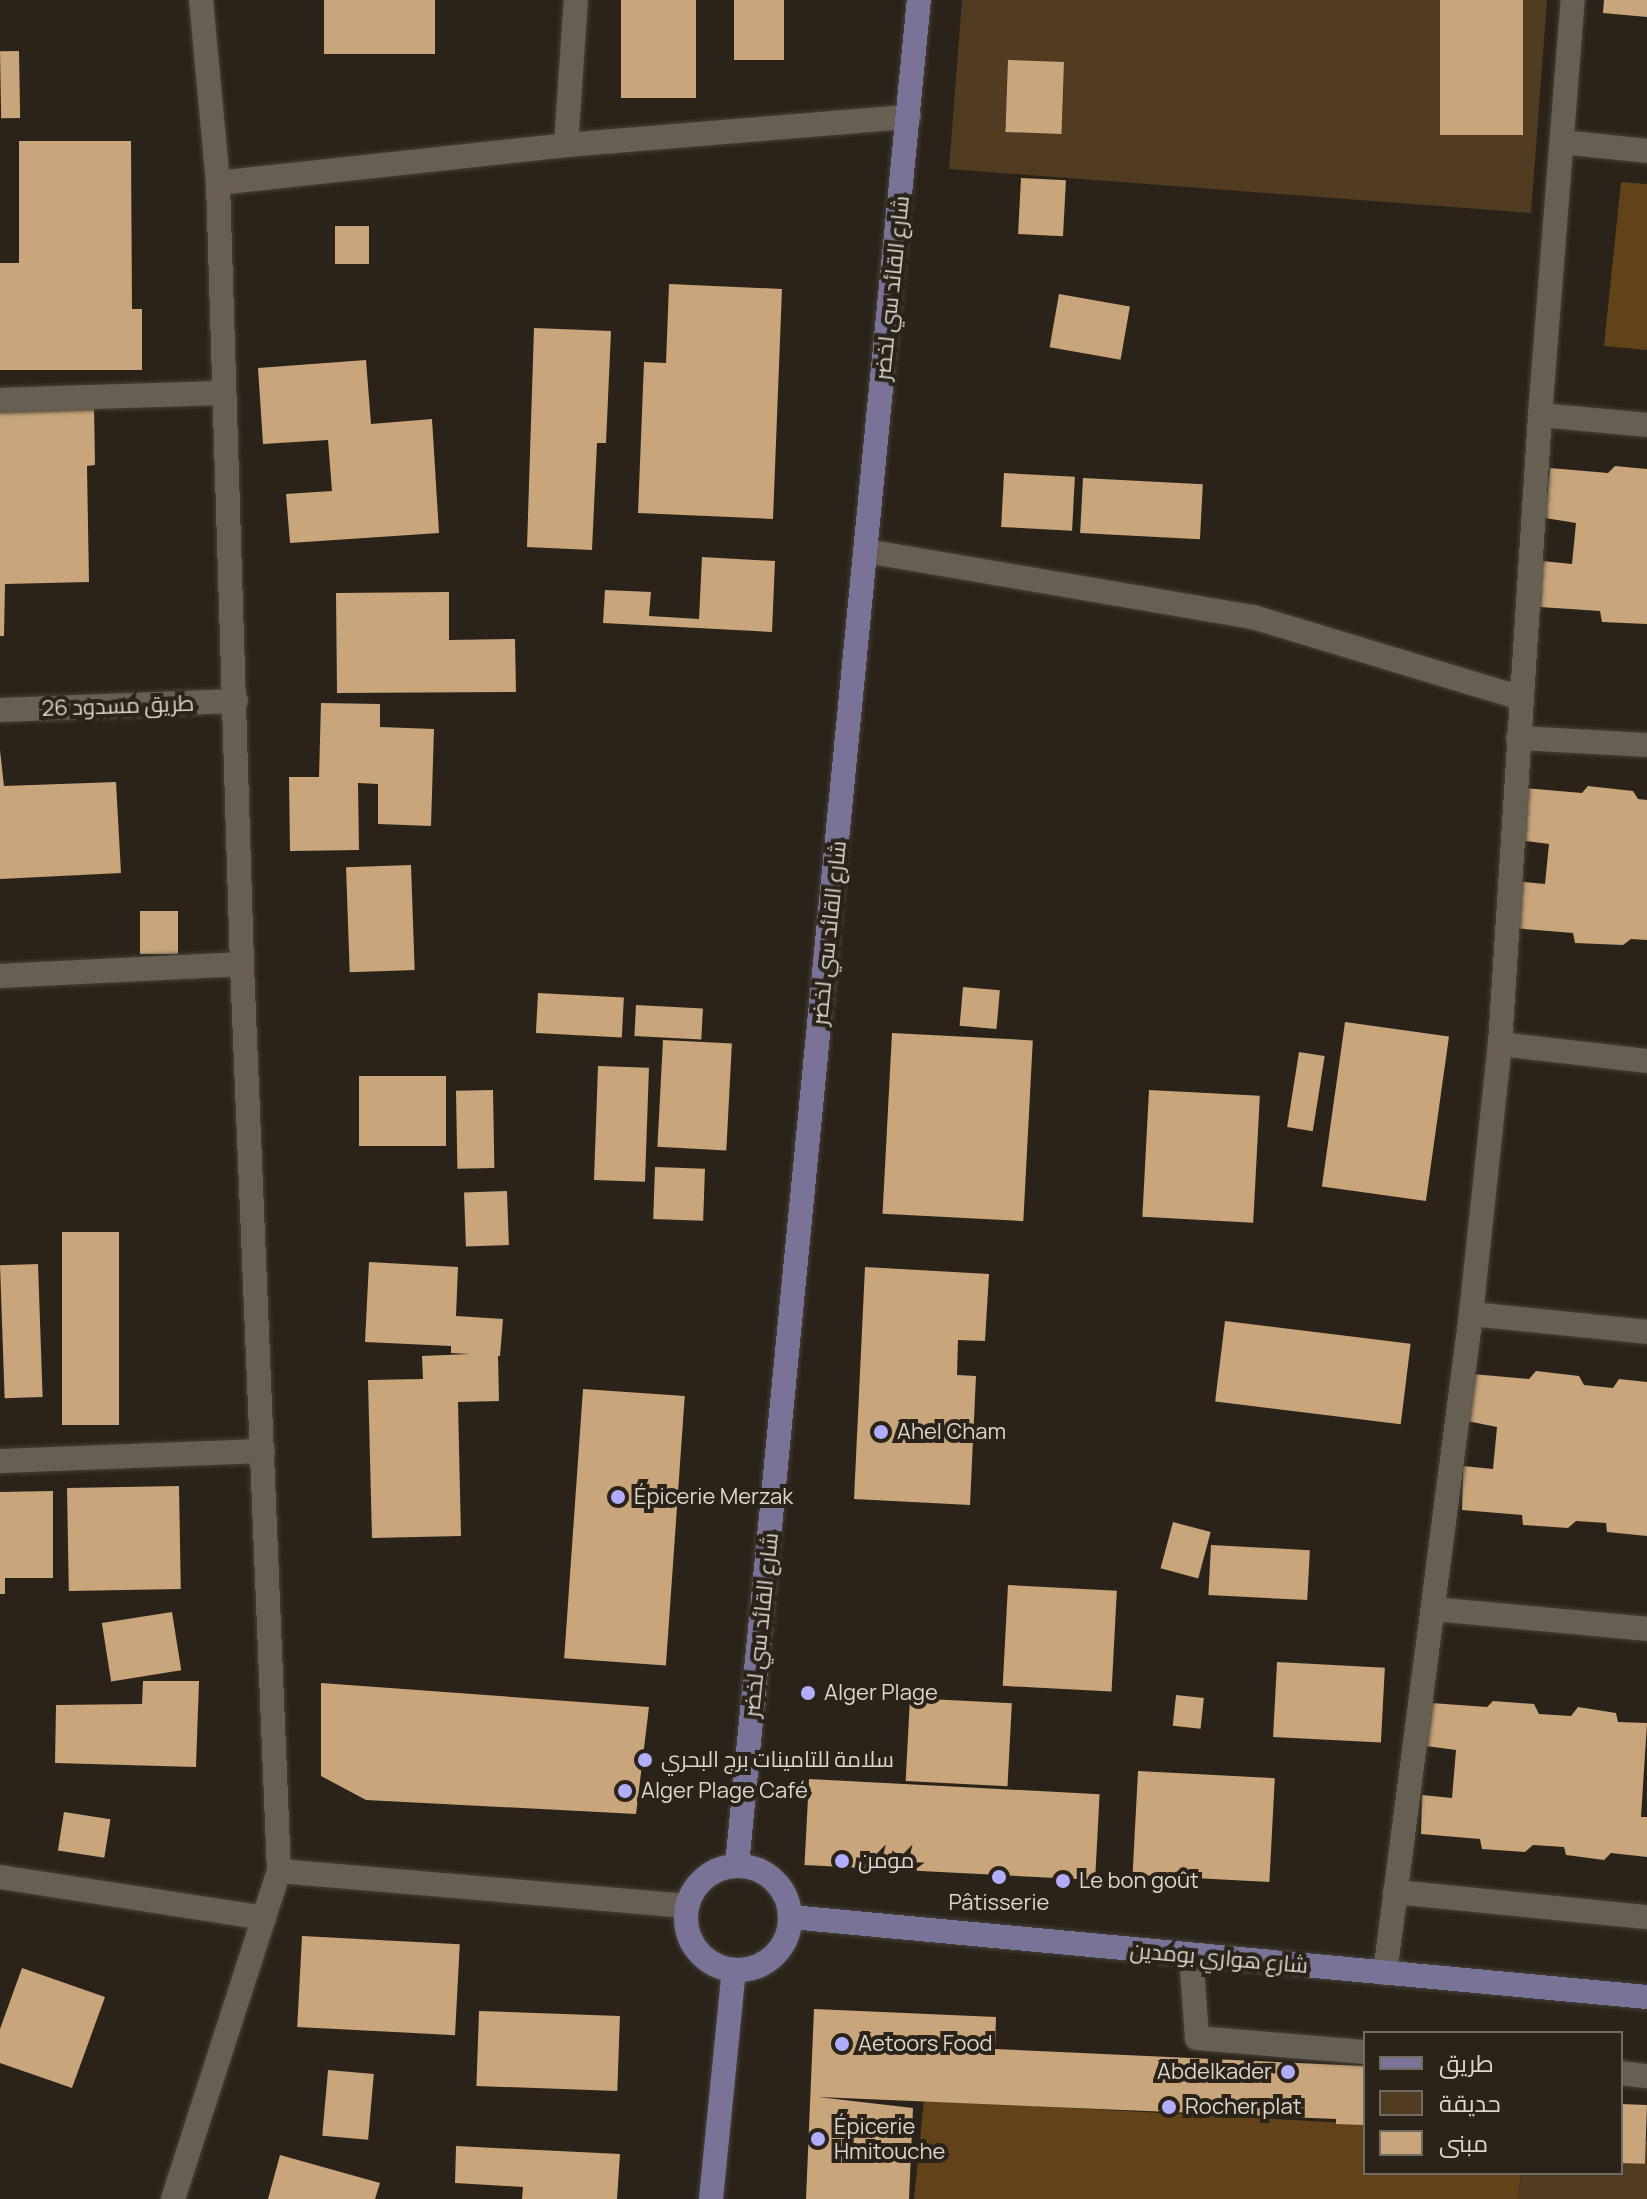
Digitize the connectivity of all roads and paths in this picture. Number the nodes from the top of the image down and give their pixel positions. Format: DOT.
graph roads {
  1 [pos="201,0"];
  2 [pos="576,0"];
  3 [pos="919,0"];
  4 [pos="1573,0"];
  5 [pos="909,117"];
  6 [pos="1562,142"];
  7 [pos="566,145"];
  8 [pos="1647,151"];
  9 [pos="218,183"];
  10 [pos="224,393"];
  11 [pos="0,400"];
  12 [pos="1540,415"];
  13 [pos="1647,425"];
  14 [pos="866,551"];
  15 [pos="1521,698"];
  16 [pos="236,701"];
  17 [pos="0,710"];
  18 [pos="1518,738"];
  19 [pos="1647,745"];
  20 [pos="242,964"];
  21 [pos="0,976"];
  22 [pos="1500,1044"];
  23 [pos="1647,1061"];
  24 [pos="1471,1314"];
  25 [pos="1647,1332"];
  26 [pos="263,1451"];
  27 [pos="0,1461"];
  28 [pos="1433,1609"];
  29 [pos="1647,1629"];
  30 [pos="737,1865"];
  31 [pos="279,1871"];
  32 [pos="0,1877"];
  33 [pos="1395,1892"];
  34 [pos="687,1906"];
  35 [pos="791,1917"];
  36 [pos="1647,1917"];
  37 [pos="264,1918"];
  38 [pos="1191,1956"];
  39 [pos="734,1970"];
  40 [pos="1385,1973"];
  41 [pos="1647,1997"];
  42 [pos="1363,2052"];
  43 [pos="1623,2073"];
  44 [pos="1647,2076"];
  45 [pos="173,2199"];
  46 [pos="711,2199"];
  1 -- 9 [label="street"];
  2 -- 7 [label="street"];
  3 -- 5 [label="main road, شارع القائد سي لخضر"];
  4 -- 6 [label="street"];
  5 -- 7 [label="street"];
  5 -- 14 [label="main road, شارع القائد سي لخضر"];
  6 -- 8 [label="street"];
  6 -- 12 [label="street"];
  7 -- 9 [label="street"];
  9 -- 10 [label="street"];
  10 -- 11 [label="street"];
  10 -- 16 [label="street"];
  12 -- 13 [label="street"];
  12 -- 15 [label="street"];
  14 -- 15 [label="street"];
  14 -- 30 [label="main road, شارع القائد سي لخضر"];
  15 -- 18 [label="street"];
  16 -- 17 [label="street, طريق مسدود 26"];
  16 -- 20 [label="street"];
  18 -- 19 [label="street"];
  18 -- 22 [label="street"];
  20 -- 21 [label="street"];
  20 -- 26 [label="street"];
  22 -- 23 [label="street"];
  22 -- 24 [label="street"];
  24 -- 25 [label="street"];
  24 -- 28 [label="street"];
  26 -- 27 [label="street"];
  26 -- 31 [label="street"];
  28 -- 29 [label="street"];
  28 -- 33 [label="street"];
  30 -- 34 [label="main road"];
  30 -- 35 [label="main road"];
  31 -- 34 [label="street"];
  31 -- 37 [label="street"];
  32 -- 37 [label="street"];
  33 -- 36 [label="street"];
  33 -- 40 [label="street"];
  34 -- 39 [label="main road"];
  35 -- 38 [label="main road, شارع هواري بومدين"];
  35 -- 39 [label="main road"];
  37 -- 45 [label="street"];
  38 -- 40 [label="main road, شارع هواري بومدين"];
  38 -- 42 [label="street"];
  39 -- 46 [label="main road"];
  40 -- 41 [label="main road, شارع هواري بومدين"];
  43 -- 44 [label="street"];
}
